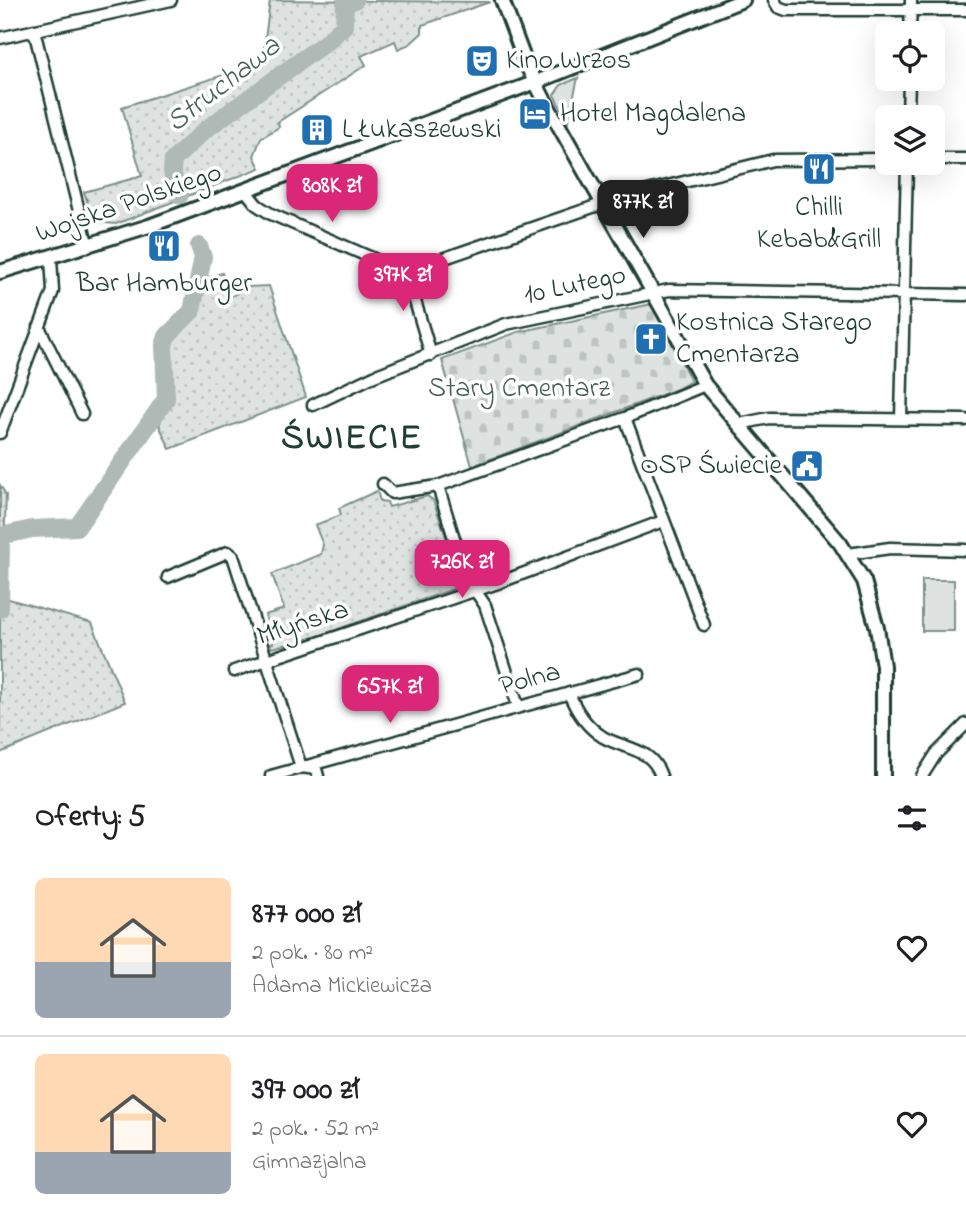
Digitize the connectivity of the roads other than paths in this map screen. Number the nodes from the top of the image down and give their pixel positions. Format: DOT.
graph roads {
  1 [pos="171,0"];
  2 [pos="502,0"];
  3 [pos="743,0"];
  4 [pos="774,0"];
  5 [pos="911,5"];
  6 [pos="966,10"];
  7 [pos="34,30"];
  8 [pos="0,38"];
  9 [pos="536,82"];
  10 [pos="875,159"];
  11 [pos="945,159"];
  12 [pos="966,159"];
  13 [pos="907,175"];
  14 [pos="245,190"];
  15 [pos="603,203"];
  16 [pos="88,247"];
  17 [pos="51,258"];
  18 [pos="0,272"];
  19 [pos="404,272"];
  20 [pos="654,293"];
  21 [pos="904,295"];
  22 [pos="966,295"];
  23 [pos="40,327"];
  24 [pos="431,355"];
  25 [pos="705,385"];
  26 [pos="313,405"];
  27 [pos="82,414"];
  28 [pos="625,418"];
  29 [pos="901,419"];
  30 [pos="966,420"];
  31 [pos="739,424"];
  32 [pos="0,433"];
  33 [pos="383,484"];
  34 [pos="438,486"];
  35 [pos="663,521"];
  36 [pos="966,550"];
  37 [pos="848,554"];
  38 [pos="168,577"];
  39 [pos="474,591"];
  40 [pos="704,625"];
  41 [pos="267,659"];
  42 [pos="234,671"];
  43 [pos="639,674"];
  44 [pos="569,693"];
  45 [pos="518,706"];
  46 [pos="966,724"];
  47 [pos="301,767"];
  48 [pos="271,776"];
  49 [pos="318,776"];
  50 [pos="661,776"];
  51 [pos="883,776"];
  52 [pos="922,776"];
  1 -- 7 [label="street"];
  2 -- 9 [label="street"];
  3 -- 9 [label="street, Wojska Polskiego"];
  4 -- 5 [label="street"];
  5 -- 6 [label="street"];
  7 -- 8 [label="street"];
  7 -- 16 [label="street"];
  9 -- 14 [label="street, Wojska Polskiego"];
  9 -- 15 [label="street"];
  10 -- 15 [label="street"];
  11 -- 12 [label="street"];
  13 -- 21 [label="street"];
  14 -- 16 [label="street, Wojska Polskiego"];
  14 -- 19 [label="street"];
  15 -- 19 [label="street"];
  15 -- 20 [label="street"];
  16 -- 17 [label="street, Wojska Polskiego"];
  17 -- 18 [label="street, Wojska Polskiego"];
  17 -- 23 [label="street"];
  19 -- 24 [label="street"];
  20 -- 21 [label="street, 10 Lutego"];
  20 -- 24 [label="street, 10 Lutego"];
  20 -- 25 [label="street"];
  21 -- 22 [label="street, 10 Lutego"];
  21 -- 29 [label="street"];
  23 -- 27 [label="street"];
  23 -- 32 [label="street"];
  24 -- 26 [label="street, 10 Lutego"];
  25 -- 28 [label="street"];
  25 -- 31 [label="street"];
  28 -- 34 [label="street"];
  28 -- 35 [label="street"];
  29 -- 30 [label="street"];
  29 -- 31 [label="street"];
  31 -- 37 [label="street"];
  33 -- 34 [label="street"];
  34 -- 39 [label="street"];
  35 -- 39 [label="street, Młyńska"];
  35 -- 40 [label="street"];
  36 -- 37 [label="street"];
  37 -- 51 [label="street"];
  38 -- 41 [label="street"];
  39 -- 41 [label="street, Młyńska"];
  39 -- 45 [label="street"];
  41 -- 42 [label="street, Młyńska"];
  41 -- 47 [label="street"];
  43 -- 44 [label="street, Polna"];
  44 -- 45 [label="street, Polna"];
  44 -- 50 [label="street"];
  45 -- 47 [label="street, Polna"];
  46 -- 52 [label="street"];
  47 -- 48 [label="street, Polna"];
  47 -- 49 [label="street"];
}
